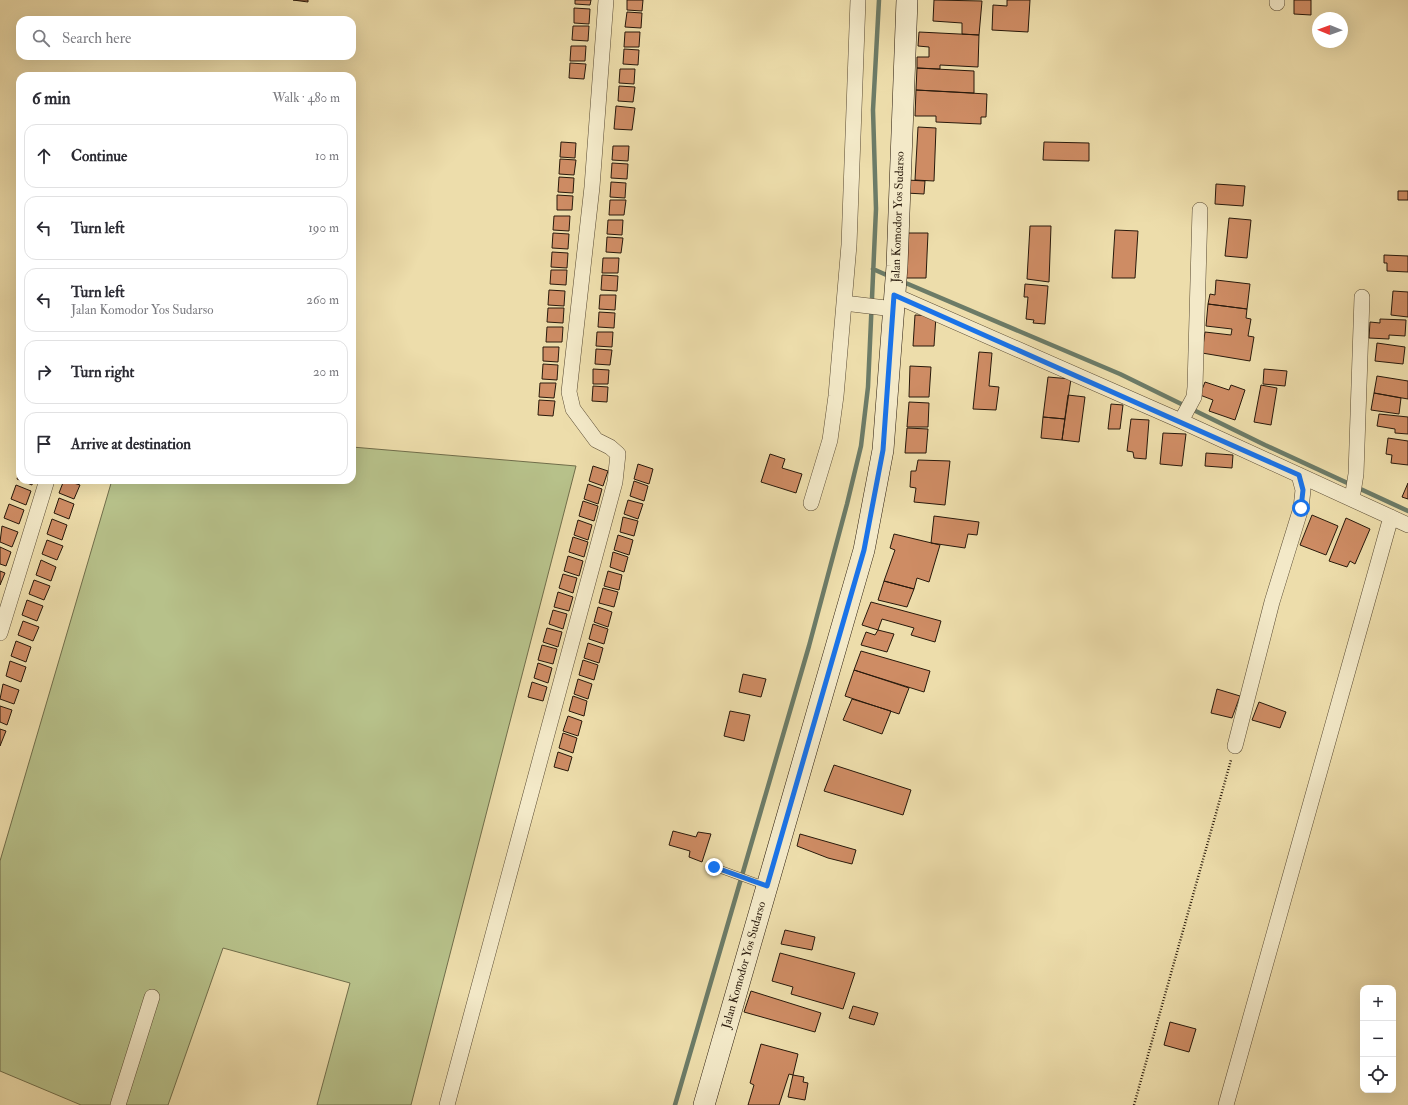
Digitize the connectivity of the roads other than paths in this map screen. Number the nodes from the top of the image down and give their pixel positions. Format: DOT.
graph roads {
  1 [pos="606,0"];
  2 [pos="858,0"];
  3 [pos="907,0"];
  4 [pos="1200,210"];
  5 [pos="1362,296"];
  6 [pos="891,300"];
  7 [pos="849,304"];
  8 [pos="1183,418"];
  9 [pos="1299,475"];
  10 [pos="46,484"];
  11 [pos="1352,497"];
  12 [pos="811,502"];
  13 [pos="1391,517"];
  14 [pos="1408,525"];
  15 [pos="0,633"];
  16 [pos="1235,746"];
  17 [pos="714,867"];
  18 [pos="759,883"];
  19 [pos="152,997"];
  20 [pos="118,1105"];
  21 [pos="447,1105"];
  22 [pos="704,1105"];
  23 [pos="1226,1105"];
  1 -- 21 [label="street"];
  2 -- 7 [label="street"];
  3 -- 6 [label="street, Jalan Komodor Yos Sudarso"];
  4 -- 8 [label="street"];
  5 -- 11 [label="street"];
  6 -- 7 [label="street"];
  6 -- 8 [label="street"];
  6 -- 18 [label="street, Jalan Komodor Yos Sudarso"];
  7 -- 12 [label="street"];
  8 -- 9 [label="street"];
  9 -- 11 [label="street"];
  9 -- 16 [label="street"];
  10 -- 15 [label="street"];
  11 -- 13 [label="street"];
  13 -- 14 [label="street"];
  13 -- 23 [label="street"];
  17 -- 18 [label="lane"];
  18 -- 22 [label="street, Jalan Komodor Yos Sudarso"];
  19 -- 20 [label="street"];
}
